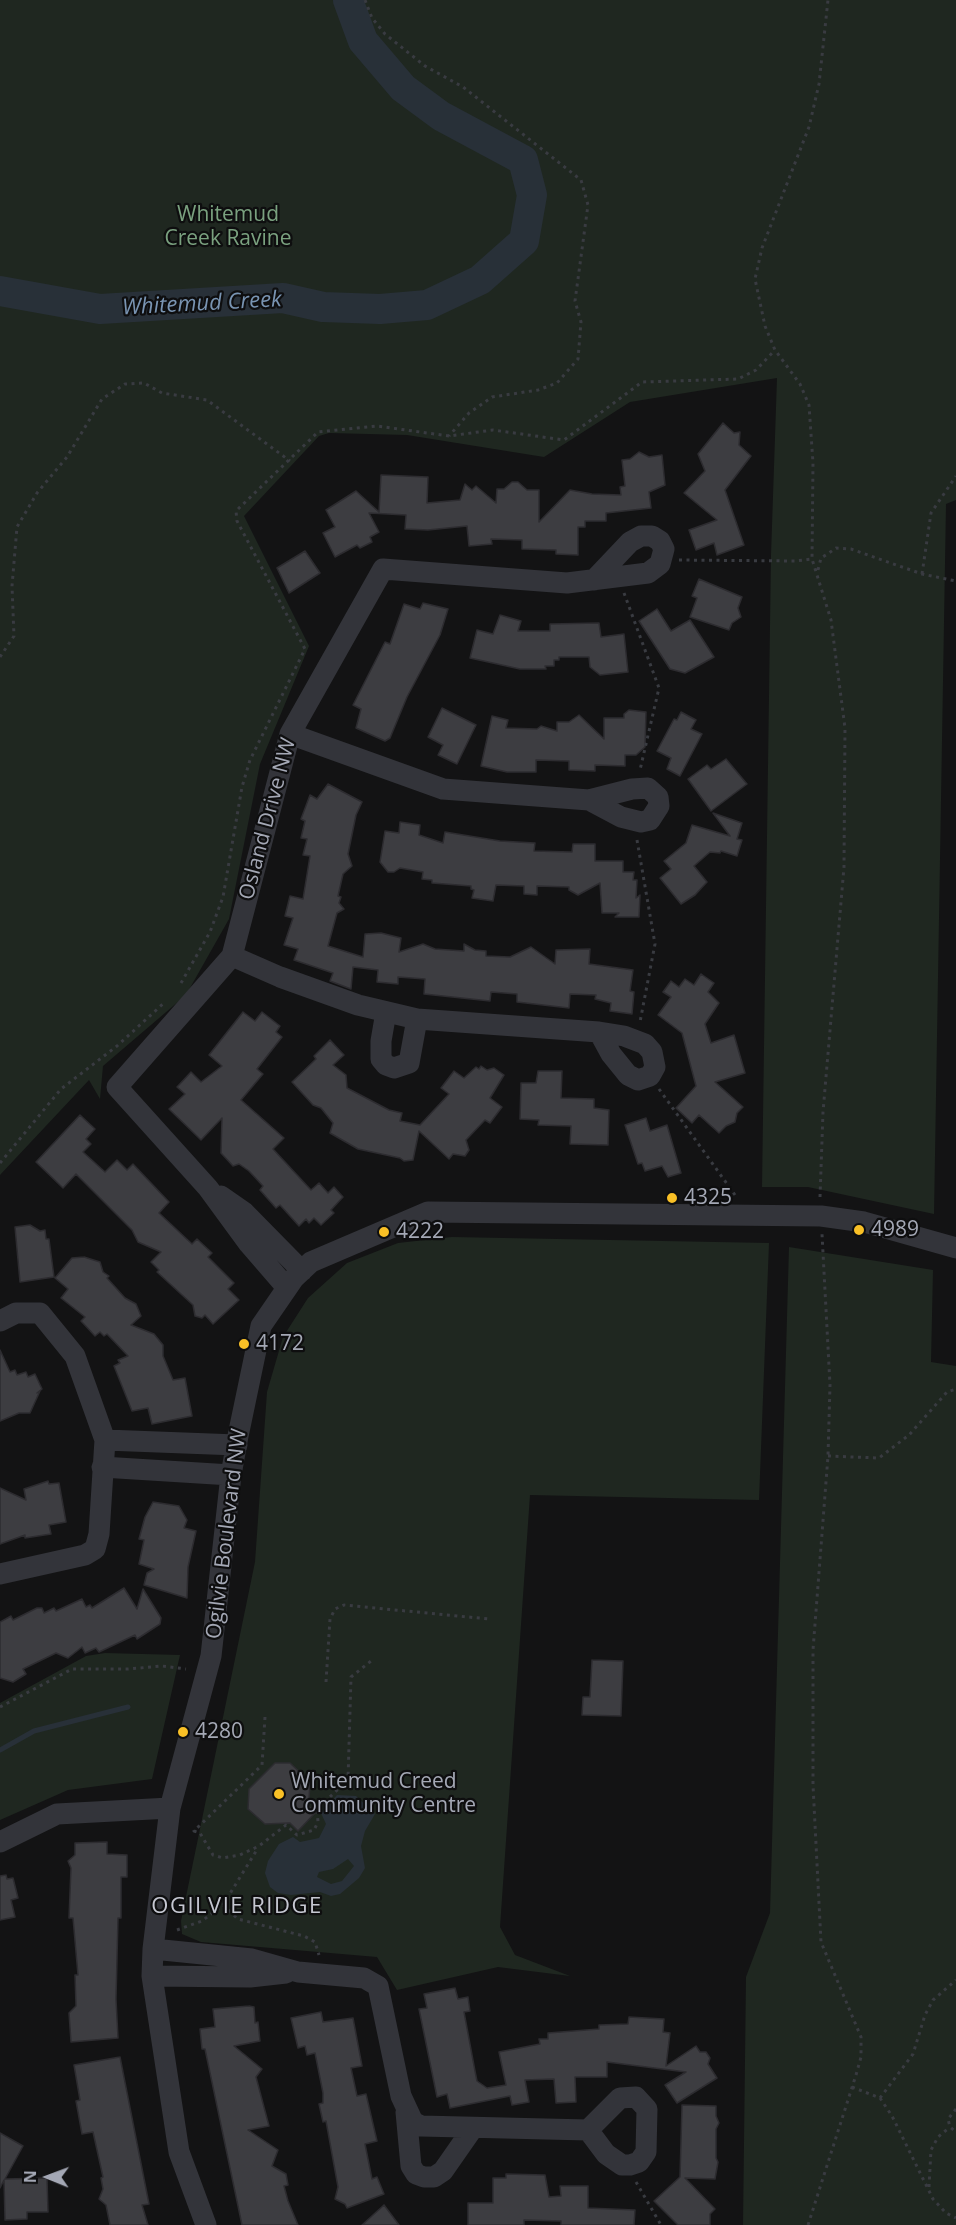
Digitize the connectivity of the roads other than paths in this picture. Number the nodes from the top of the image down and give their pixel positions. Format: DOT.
graph roads {
  1 [pos="594,580"];
  2 [pos="290,734"];
  3 [pos="589,800"];
  4 [pos="232,956"];
  5 [pos="386,1012"];
  6 [pos="417,1019"];
  7 [pos="600,1032"];
  8 [pos="208,1188"];
  9 [pos="956,1248"];
  10 [pos="302,1271"];
  11 [pos="287,1288"];
  12 [pos="0,1321"];
  13 [pos="105,1440"];
  14 [pos="237,1445"];
  15 [pos="102,1467"];
  16 [pos="231,1475"];
  17 [pos="0,1574"];
  18 [pos="170,1808"];
  19 [pos="0,1842"];
  20 [pos="153,1949"];
  21 [pos="298,1972"];
  22 [pos="152,1976"];
  23 [pos="406,2112"];
  24 [pos="472,2128"];
  25 [pos="588,2130"];
  26 [pos="206,2225"];
  1 -- 2 [label="street, Osland Drive NW"];
  2 -- 3 [label="street"];
  2 -- 4 [label="street, Osland Drive NW"];
  4 -- 5 [label="street"];
  4 -- 8 [label="street, Osland Drive NW"];
  5 -- 6 [label="street"];
  5 -- 6 [label="street"];
  6 -- 7 [label="street"];
  8 -- 10 [label="street, Osland Drive NW"];
  8 -- 11 [label="street, Osland Drive NW"];
  9 -- 10 [label="street, Ogilvie Boulevard NW"];
  10 -- 11 [label="street, Ogilvie Boulevard NW"];
  11 -- 14 [label="street, Ogilvie Boulevard NW"];
  12 -- 13 [label="street"];
  13 -- 14 [label="street"];
  13 -- 15 [label="street"];
  14 -- 16 [label="street, Ogilvie Boulevard NW"];
  15 -- 16 [label="street"];
  15 -- 17 [label="street"];
  16 -- 18 [label="street, Ogilvie Boulevard NW"];
  18 -- 19 [label="street"];
  18 -- 20 [label="street, Ogilvie Boulevard NW"];
  20 -- 21 [label="street"];
  20 -- 22 [label="street, Ogilvie Boulevard NW"];
  21 -- 22 [label="street"];
  21 -- 23 [label="street"];
  22 -- 26 [label="street, Ogilvie Boulevard NW"];
  23 -- 24 [label="street"];
  23 -- 24 [label="street"];
  24 -- 25 [label="street"];
  25 -- 25 [label="street"];
}
